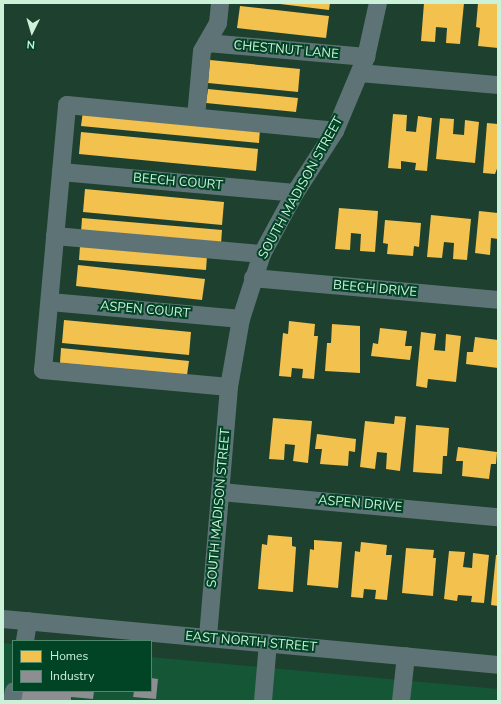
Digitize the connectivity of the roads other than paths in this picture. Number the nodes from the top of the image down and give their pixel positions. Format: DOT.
graph roads {
  1 [pos="220,3"];
  2 [pos="378,3"];
  3 [pos="206,43"];
  4 [pos="363,65"];
  5 [pos="498,85"];
  6 [pos="196,117"];
  7 [pos="335,131"];
  8 [pos="61,172"];
  9 [pos="295,193"];
  10 [pos="56,236"];
  11 [pos="262,254"];
  12 [pos="253,278"];
  13 [pos="498,300"];
  14 [pos="50,302"];
  15 [pos="241,319"];
  16 [pos="230,387"];
  17 [pos="221,492"];
  18 [pos="498,517"];
  19 [pos="3,619"];
  20 [pos="28,621"];
  21 [pos="122,635"];
  22 [pos="208,638"];
  23 [pos="24,640"];
  24 [pos="268,643"];
  25 [pos="406,656"];
  26 [pos="498,665"];
  27 [pos="263,701"];
  28 [pos="401,701"];
  1 -- 3 [label="street"];
  2 -- 4 [label="street, SOUTH MADISON STREET"];
  3 -- 4 [label="street, CHESTNUT LANE"];
  3 -- 6 [label="street"];
  4 -- 5 [label="street, CHESTNUT LANE"];
  4 -- 7 [label="street, SOUTH MADISON STREET"];
  6 -- 7 [label="street"];
  6 -- 8 [label="street"];
  7 -- 9 [label="street, SOUTH MADISON STREET"];
  8 -- 9 [label="street, BEECH COURT"];
  8 -- 10 [label="street"];
  9 -- 11 [label="street, SOUTH MADISON STREET"];
  10 -- 11 [label="street"];
  10 -- 14 [label="street"];
  11 -- 12 [label="street, SOUTH MADISON STREET"];
  12 -- 13 [label="street, BEECH DRIVE"];
  12 -- 15 [label="street, SOUTH MADISON STREET"];
  14 -- 15 [label="street, ASPEN COURT"];
  14 -- 16 [label="street"];
  15 -- 16 [label="street, SOUTH MADISON STREET"];
  16 -- 17 [label="street, SOUTH MADISON STREET"];
  17 -- 18 [label="street, ASPEN DRIVE"];
  17 -- 22 [label="street, SOUTH MADISON STREET"];
  19 -- 20 [label="street, EAST NORTH STREET"];
  20 -- 21 [label="street, EAST NORTH STREET"];
  20 -- 23 [label="street"];
  21 -- 22 [label="street, EAST NORTH STREET"];
  22 -- 24 [label="street, EAST NORTH STREET"];
  24 -- 25 [label="street, EAST NORTH STREET"];
  24 -- 27 [label="street"];
  25 -- 26 [label="street, EAST NORTH STREET"];
  25 -- 28 [label="street"];
}
